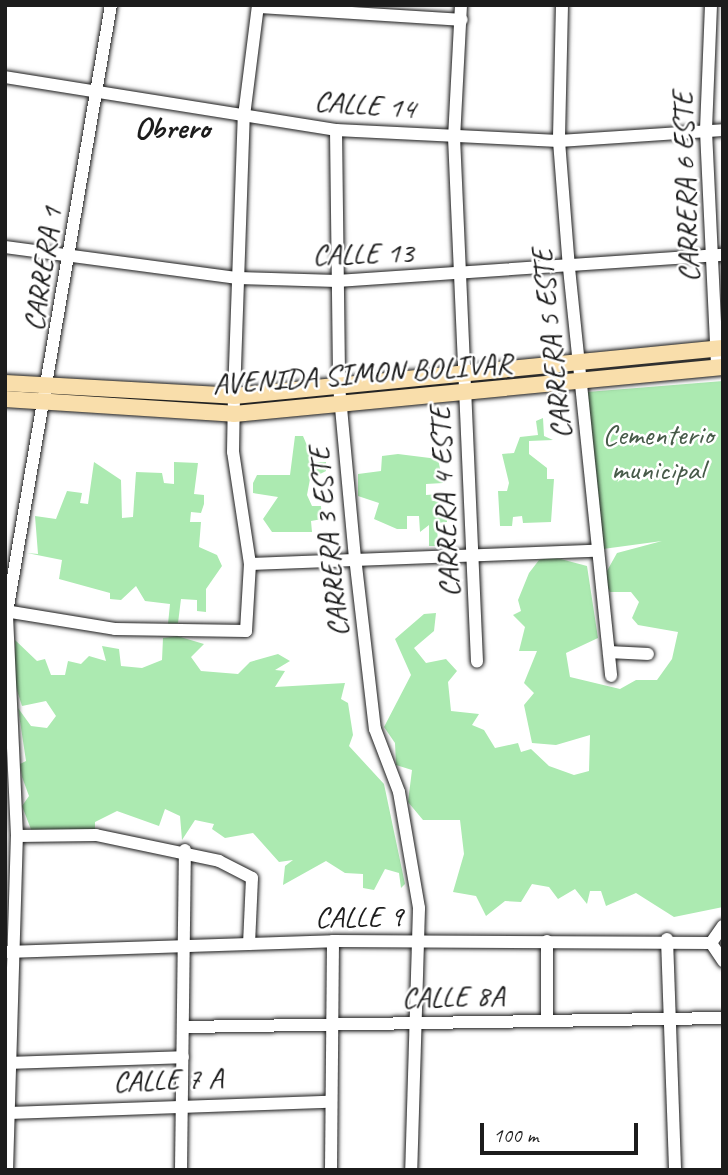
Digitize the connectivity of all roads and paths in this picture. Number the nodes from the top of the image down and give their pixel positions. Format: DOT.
graph roads {
  1 [pos="111,5"];
  2 [pos="461,5"];
  3 [pos="562,5"];
  4 [pos="711,5"];
  5 [pos="258,6"];
  6 [pos="462,20"];
  7 [pos="5,77"];
  8 [pos="96,93"];
  9 [pos="244,116"];
  10 [pos="337,130"];
  11 [pos="723,130"];
  12 [pos="706,131"];
  13 [pos="454,137"];
  14 [pos="559,141"];
  15 [pos="5,247"];
  16 [pos="718,255"];
  17 [pos="72,258"];
  18 [pos="569,268"];
  19 [pos="458,277"];
  20 [pos="238,278"];
  21 [pos="337,281"];
  22 [pos="720,348"];
  23 [pos="577,363"];
  24 [pos="720,367"];
  25 [pos="460,376"];
  26 [pos="5,383"];
  27 [pos="583,383"];
  28 [pos="339,386"];
  29 [pos="464,395"];
  30 [pos="48,396"];
  31 [pos="234,396"];
  32 [pos="5,399"];
  33 [pos="340,403"];
  34 [pos="234,414"];
  35 [pos="595,551"];
  36 [pos="475,554"];
  37 [pos="355,557"];
  38 [pos="250,564"];
  39 [pos="6,612"];
  40 [pos="608,652"];
  41 [pos="649,654"];
  42 [pos="477,661"];
  43 [pos="611,676"];
  44 [pos="10,734"];
  45 [pos="17,836"];
  46 [pos="185,850"];
  47 [pos="723,926"];
  48 [pos="667,939"];
  49 [pos="333,941"];
  50 [pos="547,941"];
  51 [pos="415,942"];
  52 [pos="711,943"];
  53 [pos="249,944"];
  54 [pos="184,946"];
  55 [pos="8,952"];
  56 [pos="723,961"];
  57 [pos="723,1018"];
  58 [pos="672,1019"];
  59 [pos="547,1020"];
  60 [pos="415,1023"];
  61 [pos="332,1024"];
  62 [pos="184,1027"];
  63 [pos="183,1058"];
  64 [pos="7,1063"];
  65 [pos="330,1102"];
  66 [pos="182,1103"];
  67 [pos="8,1113"];
  68 [pos="7,1170"];
  69 [pos="181,1170"];
  70 [pos="331,1170"];
  71 [pos="411,1170"];
  72 [pos="675,1170"];
  1 -- 8 [label="street, CARRERA 1"];
  2 -- 6 [label="street, CARRERA 4 ESTE"];
  3 -- 14 [label="street, CARRERA 5 ESTE"];
  4 -- 12 [label="street, CARRERA 6 ESTE"];
  5 -- 6 [label="street"];
  5 -- 9 [label="street"];
  6 -- 13 [label="street, CARRERA 4 ESTE"];
  7 -- 8 [label="street, CALLE 14"];
  8 -- 9 [label="street, CALLE 14"];
  8 -- 17 [label="street, CARRERA 1"];
  9 -- 10 [label="street, CALLE 14"];
  9 -- 20 [label="street"];
  10 -- 13 [label="street, CALLE 14"];
  10 -- 21 [label="street, CARRERA 3 ESTE"];
  11 -- 12 [label="street, CALLE 14"];
  12 -- 14 [label="street, CALLE 14"];
  12 -- 16 [label="street, CARRERA 6 ESTE"];
  13 -- 14 [label="street, CALLE 14"];
  13 -- 19 [label="street, CARRERA 4 ESTE"];
  14 -- 18 [label="street, CARRERA 5 ESTE"];
  15 -- 17 [label="street, CALLE 13"];
  16 -- 18 [label="street, CALLE 13"];
  16 -- 22 [label="street, CARRERA 6 ESTE"];
  17 -- 20 [label="street, CALLE 13"];
  17 -- 30 [label="street, CARRERA 1"];
  18 -- 19 [label="street, CALLE 13"];
  18 -- 23 [label="street, CARRERA 5 ESTE"];
  19 -- 21 [label="street, CALLE 13"];
  19 -- 25 [label="street, CARRERA 4 ESTE"];
  20 -- 21 [label="street, CALLE 13"];
  20 -- 31 [label="street"];
  21 -- 28 [label="street, CARRERA 3 ESTE"];
  22 -- 23 [label="main road, AVENIDA SIMON BOLIVAR"];
  22 -- 24 [label="street, CARRERA 6 ESTE"];
  23 -- 25 [label="main road, AVENIDA SIMON BOLIVAR"];
  23 -- 27 [label="street, CARRERA 5 ESTE"];
  24 -- 27 [label="main road, AVENIDA SIMON BOLIVAR"];
  25 -- 28 [label="main road, AVENIDA SIMON BOLIVAR"];
  25 -- 29 [label="street, CARRERA 4 ESTE"];
  26 -- 30 [label="main road, AVENIDA SIMON BOLIVAR"];
  27 -- 29 [label="main road, AVENIDA SIMON BOLIVAR"];
  27 -- 35 [label="street, CARRERA 5 ESTE"];
  28 -- 31 [label="main road, AVENIDA SIMON BOLIVAR"];
  28 -- 33 [label="street, CARRERA 3 ESTE"];
  29 -- 33 [label="main road, AVENIDA SIMON BOLIVAR"];
  29 -- 36 [label="street, CARRERA 4 ESTE"];
  30 -- 31 [label="main road, AVENIDA SIMON BOLIVAR"];
  30 -- 32 [label="main road, AVENIDA SIMON BOLIVAR"];
  30 -- 34 [label="main road, AVENIDA SIMON BOLIVAR"];
  30 -- 39 [label="street, CARRERA 1"];
  31 -- 34 [label="street"];
  33 -- 34 [label="main road, AVENIDA SIMON BOLIVAR"];
  33 -- 37 [label="street, CARRERA 3 ESTE"];
  34 -- 38 [label="street"];
  35 -- 36 [label="street"];
  35 -- 40 [label="street, CARRERA 5 ESTE"];
  36 -- 37 [label="street"];
  36 -- 42 [label="street, CARRERA 4 ESTE"];
  37 -- 38 [label="street"];
  37 -- 51 [label="street, CARRERA 3 ESTE"];
  38 -- 39 [label="street"];
  39 -- 44 [label="street, CARRERA 1"];
  40 -- 41 [label="street"];
  40 -- 43 [label="street, CARRERA 5 ESTE"];
  44 -- 45 [label="street, CARRERA 1"];
  45 -- 46 [label="street"];
  45 -- 55 [label="street, CARRERA 1"];
  46 -- 53 [label="street"];
  46 -- 54 [label="street"];
  47 -- 52 [label="street"];
  48 -- 50 [label="street, CALLE 9"];
  48 -- 52 [label="street, CALLE 9"];
  48 -- 58 [label="street"];
  49 -- 51 [label="street, CALLE 9"];
  49 -- 53 [label="street, CALLE 9"];
  49 -- 61 [label="street"];
  50 -- 51 [label="street, CALLE 9"];
  50 -- 59 [label="street"];
  51 -- 60 [label="street"];
  52 -- 56 [label="street"];
  53 -- 54 [label="street, CALLE 9"];
  54 -- 55 [label="street, CALLE 9"];
  54 -- 62 [label="street"];
  55 -- 64 [label="street, CARRERA 1"];
  57 -- 58 [label="street, CALLE 8A"];
  58 -- 59 [label="street, CALLE 8A"];
  58 -- 72 [label="street"];
  59 -- 60 [label="street, CALLE 8A"];
  60 -- 61 [label="street, CALLE 8A"];
  60 -- 71 [label="street"];
  61 -- 62 [label="street, CALLE 8A"];
  61 -- 65 [label="street"];
  62 -- 63 [label="street"];
  63 -- 64 [label="street"];
  63 -- 66 [label="street"];
  64 -- 67 [label="street, CARRERA 1"];
  65 -- 66 [label="street, CALLE 7 A"];
  65 -- 70 [label="street"];
  66 -- 67 [label="street, CALLE 7 A"];
  66 -- 69 [label="street"];
  67 -- 68 [label="street, CARRERA 1"];
}
